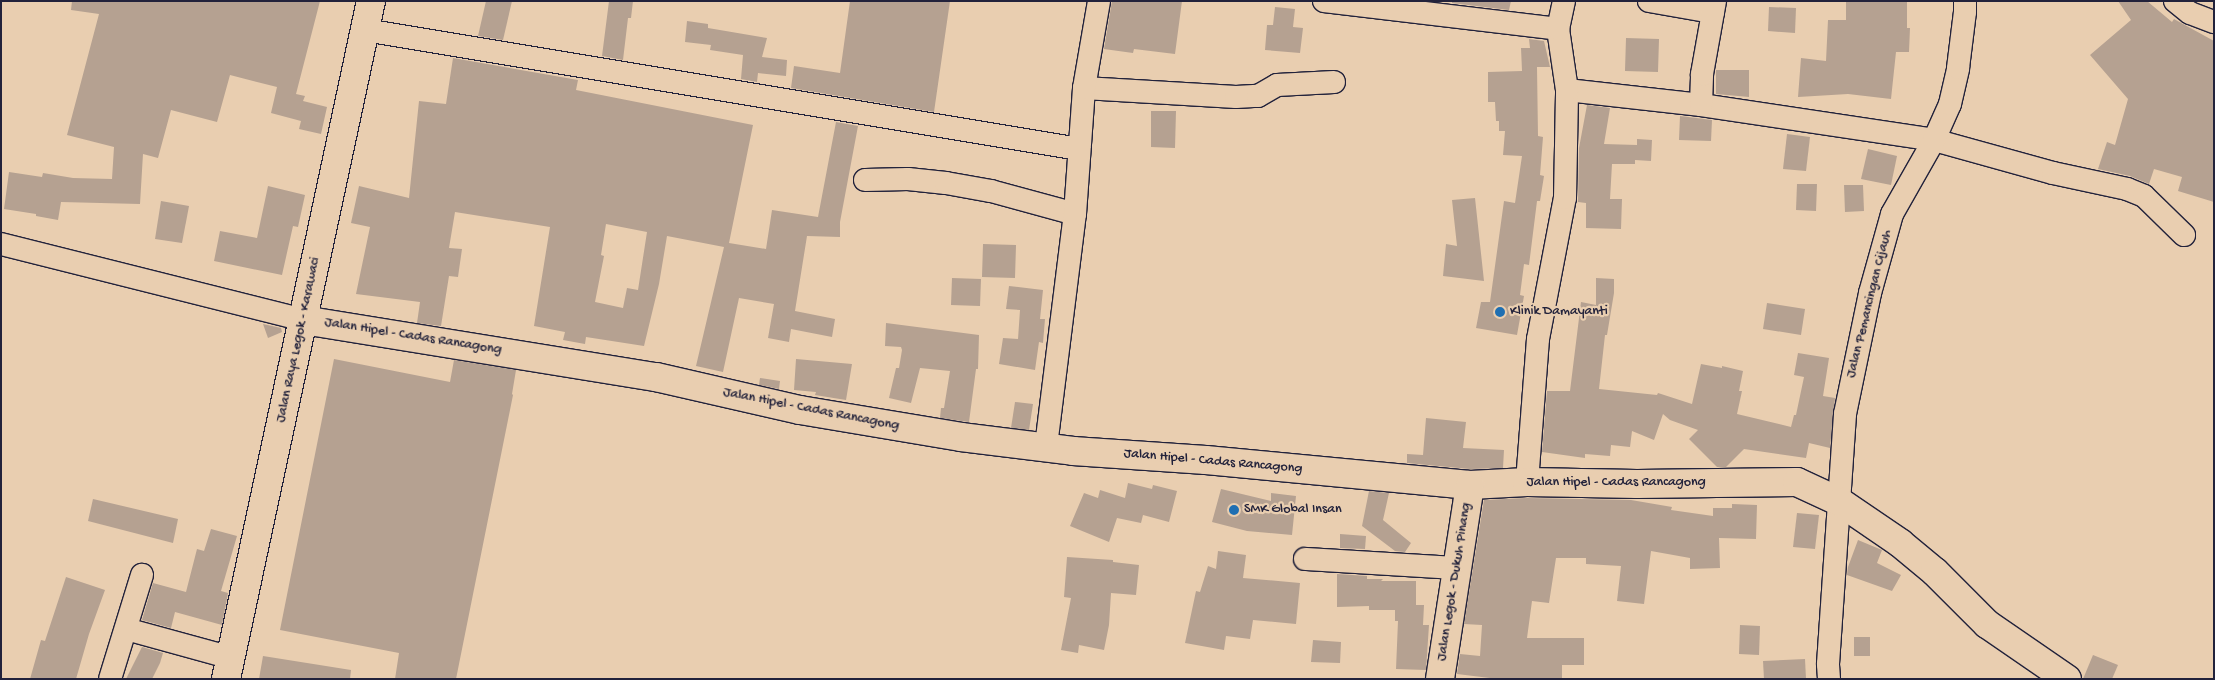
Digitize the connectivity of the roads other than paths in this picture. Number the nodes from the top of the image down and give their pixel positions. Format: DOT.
graph roads {
  1 [pos="371,1"];
  2 [pos="1099,1"];
  3 [pos="1324,1"];
  4 [pos="1564,1"];
  5 [pos="1650,1"];
  6 [pos="2175,1"];
  7 [pos="1960,2"];
  8 [pos="1714,7"];
  9 [pos="2214,22"];
  10 [pos="365,30"];
  11 [pos="1558,30"];
  12 [pos="1334,82"];
  13 [pos="1084,88"];
  14 [pos="1567,90"];
  15 [pos="1701,105"];
  16 [pos="1934,140"];
  17 [pos="1079,149"];
  18 [pos="865,180"];
  19 [pos="1075,214"];
  20 [pos="2184,235"];
  21 [pos="1,244"];
  22 [pos="303,320"];
  23 [pos="1046,446"];
  24 [pos="1528,482"];
  25 [pos="1470,485"];
  26 [pos="1840,502"];
  27 [pos="1305,559"];
  28 [pos="1457,568"];
  29 [pos="142,575"];
  30 [pos="126,629"];
  31 [pos="229,668"];
  32 [pos="110,679"];
  33 [pos="1440,679"];
  34 [pos="1829,679"];
  35 [pos="2067,679"];
  1 -- 10 [label="street, Jalan Raya Legok - Karawaci"];
  2 -- 13 [label="street"];
  3 -- 11 [label="street"];
  4 -- 11 [label="street"];
  5 -- 8 [label="street"];
  6 -- 9 [label="street"];
  7 -- 16 [label="street, Jalan Pemancingan Cijauh"];
  8 -- 15 [label="street"];
  10 -- 17 [label="street"];
  10 -- 22 [label="street, Jalan Raya Legok - Karawaci"];
  11 -- 14 [label="street"];
  12 -- 13 [label="street"];
  13 -- 17 [label="street"];
  14 -- 15 [label="street"];
  14 -- 24 [label="street"];
  15 -- 16 [label="street"];
  16 -- 20 [label="street"];
  16 -- 26 [label="street, Jalan Pemancingan Cijauh"];
  17 -- 19 [label="street"];
  18 -- 19 [label="street"];
  19 -- 23 [label="street"];
  21 -- 22 [label="street"];
  22 -- 23 [label="street, Jalan Hipel - Cadas Rancagong"];
  22 -- 31 [label="street, Jalan Raya Legok - Karawaci"];
  23 -- 25 [label="street, Jalan Hipel - Cadas Rancagong"];
  24 -- 25 [label="street, Jalan Hipel - Cadas Rancagong"];
  24 -- 26 [label="street, Jalan Hipel - Cadas Rancagong"];
  25 -- 28 [label="street, Jalan Legok - Dukuh Pinang"];
  26 -- 34 [label="street, Jalan Pemancingan Cijauh"];
  26 -- 35 [label="street, Jalan Hipel - Cadas Rancagong"];
  27 -- 28 [label="street"];
  28 -- 33 [label="street, Jalan Legok - Dukuh Pinang"];
  29 -- 30 [label="street"];
  30 -- 31 [label="street"];
  30 -- 32 [label="street"];
}
